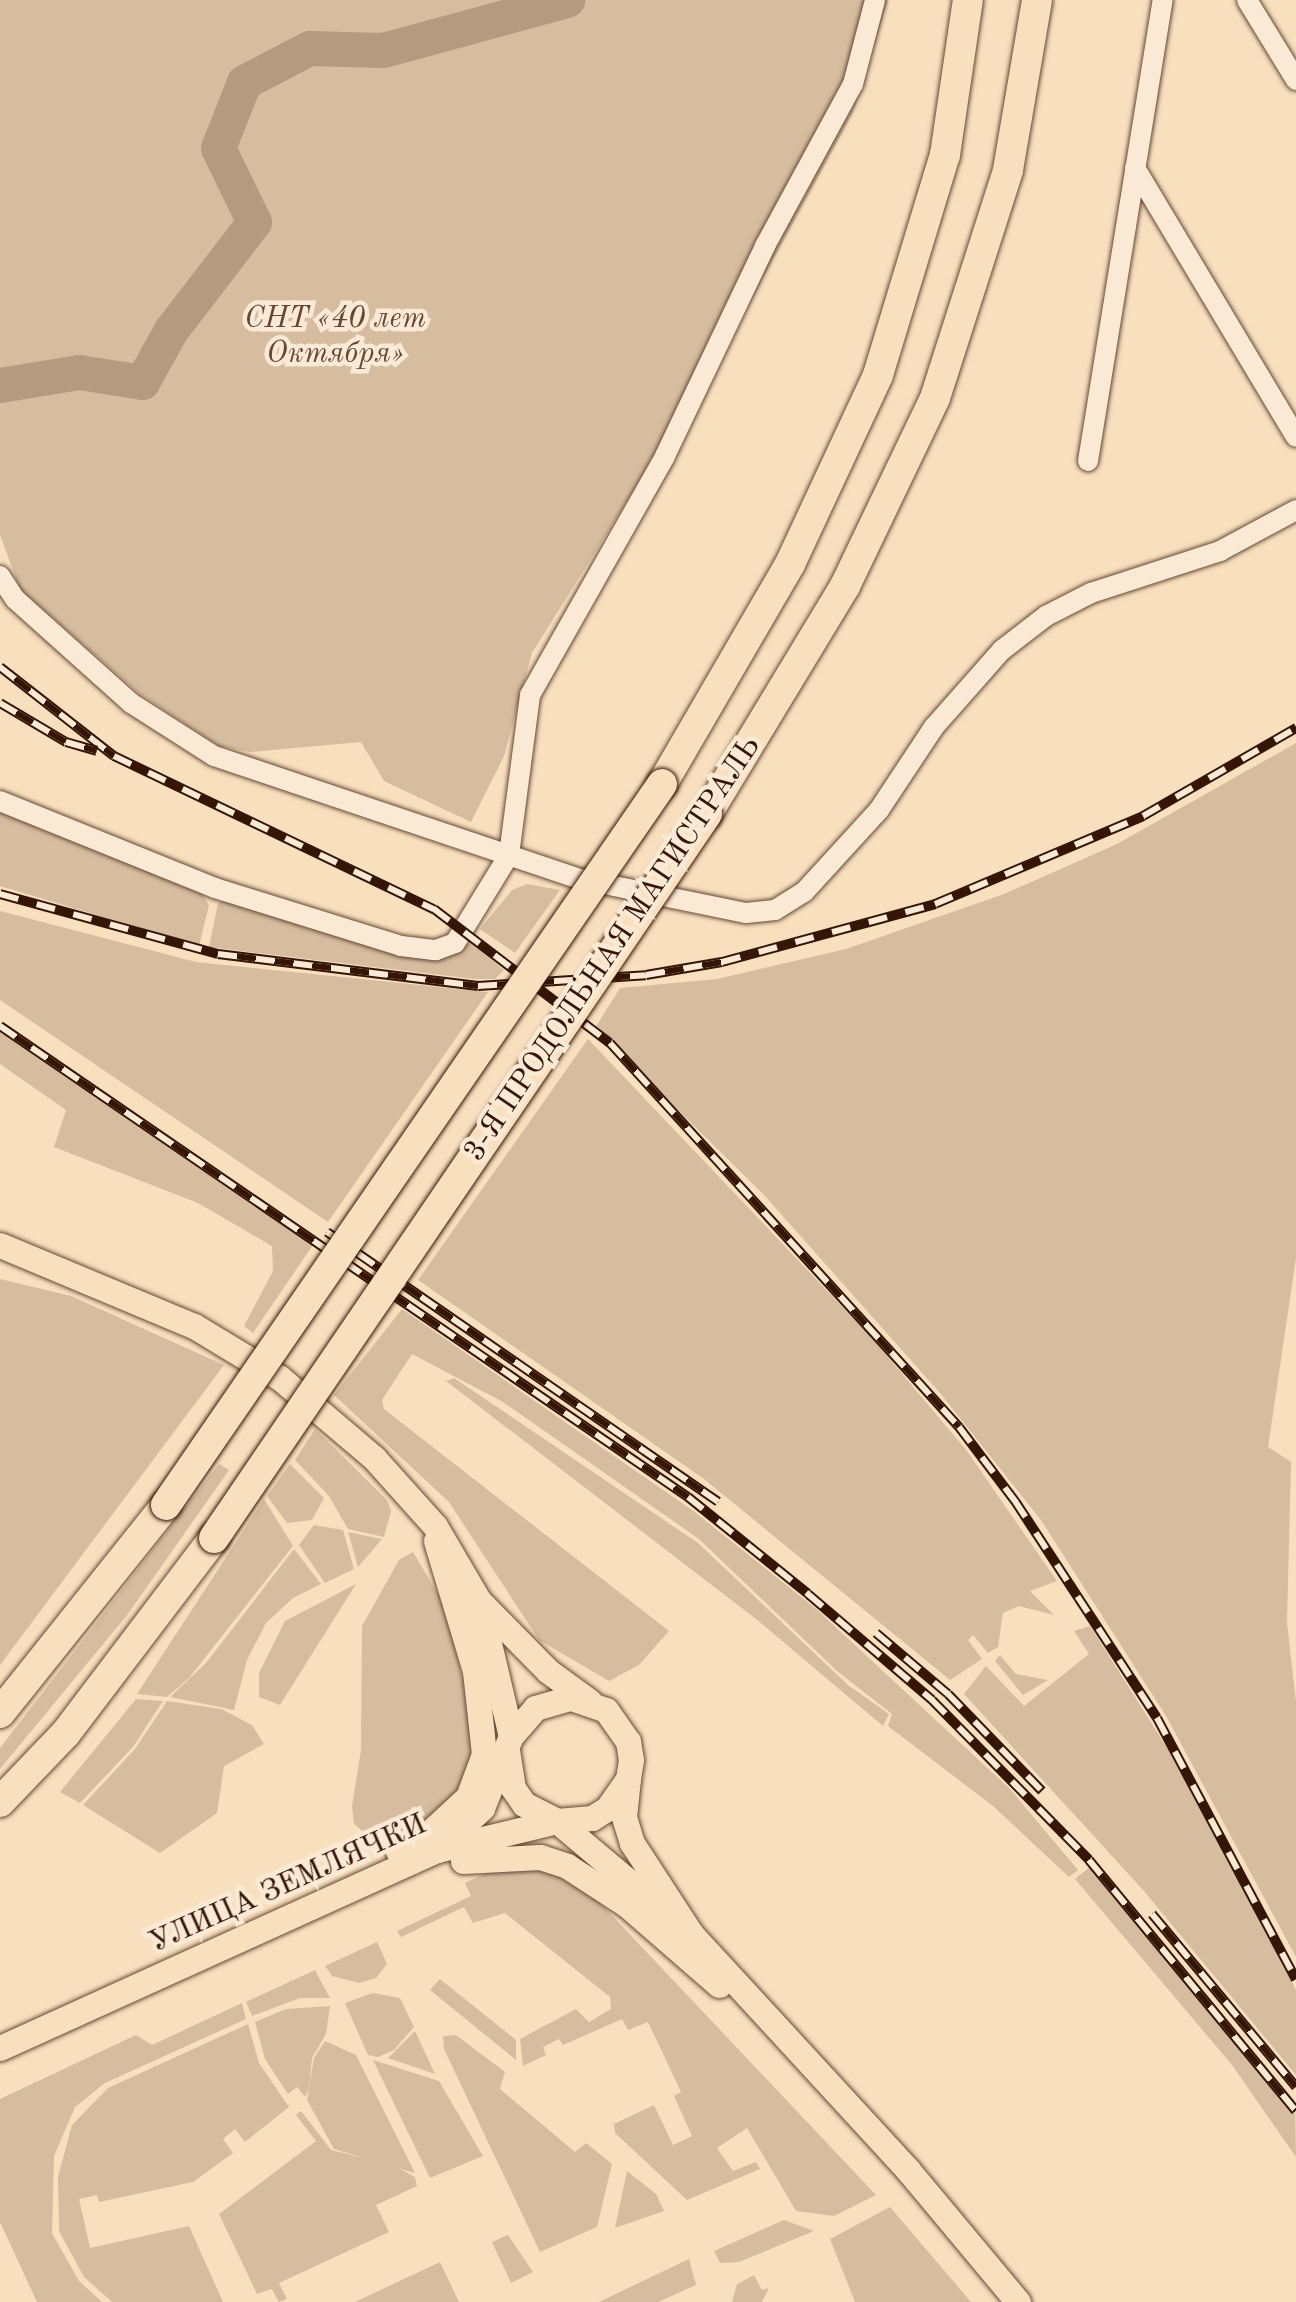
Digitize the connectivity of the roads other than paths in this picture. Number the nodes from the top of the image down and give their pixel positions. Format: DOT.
graph roads {
  1 [pos="875,0"];
  2 [pos="968,0"];
  3 [pos="1037,0"];
  4 [pos="1163,0"];
  5 [pos="1248,0"];
  6 [pos="1296,80"];
  7 [pos="1135,168"];
  8 [pos="1296,437"];
  9 [pos="1088,461"];
  10 [pos="1296,510"];
  11 [pos="0,576"];
  12 [pos="0,801"];
  13 [pos="508,855"];
  14 [pos="0,1245"];
  15 [pos="434,1526"];
  16 [pos="479,1601"];
  17 [pos="589,1701"];
  18 [pos="0,1713"];
  19 [pos="66,1733"];
  20 [pos="509,1743"];
  21 [pos="628,1779"];
  22 [pos="0,1802"];
  23 [pos="0,1814"];
  24 [pos="557,1822"];
  25 [pos="437,1850"];
  26 [pos="360,1884"];
  27 [pos="691,1934"];
  28 [pos="763,2011"];
  29 [pos="3,2043"];
  30 [pos="1018,2302"];
  1 -- 13 [label="street"];
  2 -- 18 [label="highway, 3-Я ПРОДОЛЬНАЯ МАГИСТРАЛЬ, bridge"];
  3 -- 19 [label="highway, 3-Я ПРОДОЛЬНАЯ МАГИСТРАЛЬ, bridge"];
  4 -- 7 [label="street"];
  5 -- 6 [label="street"];
  7 -- 8 [label="street"];
  7 -- 9 [label="street"];
  10 -- 13 [label="street"];
  11 -- 13 [label="street"];
  12 -- 13 [label="street"];
  14 -- 15 [label="main road"];
  15 -- 16 [label="main road"];
  15 -- 26 [label="main road"];
  16 -- 17 [label="main road"];
  16 -- 20 [label="main road"];
  17 -- 20 [label="main road"];
  17 -- 21 [label="main road"];
  19 -- 22 [label="highway, 3-Я ПРОДОЛЬНАЯ МАГИСТРАЛЬ"];
  19 -- 23 [label="main road"];
  20 -- 24 [label="main road"];
  20 -- 25 [label="main road"];
  21 -- 24 [label="main road"];
  21 -- 27 [label="main road"];
  24 -- 25 [label="main road, УЛИЦА ЗЕМЛЯЧКИ"];
  24 -- 27 [label="main road"];
  25 -- 26 [label="main road, УЛИЦА ЗЕМЛЯЧКИ"];
  26 -- 28 [label="main road"];
  26 -- 29 [label="main road, УЛИЦА ЗЕМЛЯЧКИ"];
  27 -- 28 [label="main road"];
  28 -- 30 [label="main road"];
}
